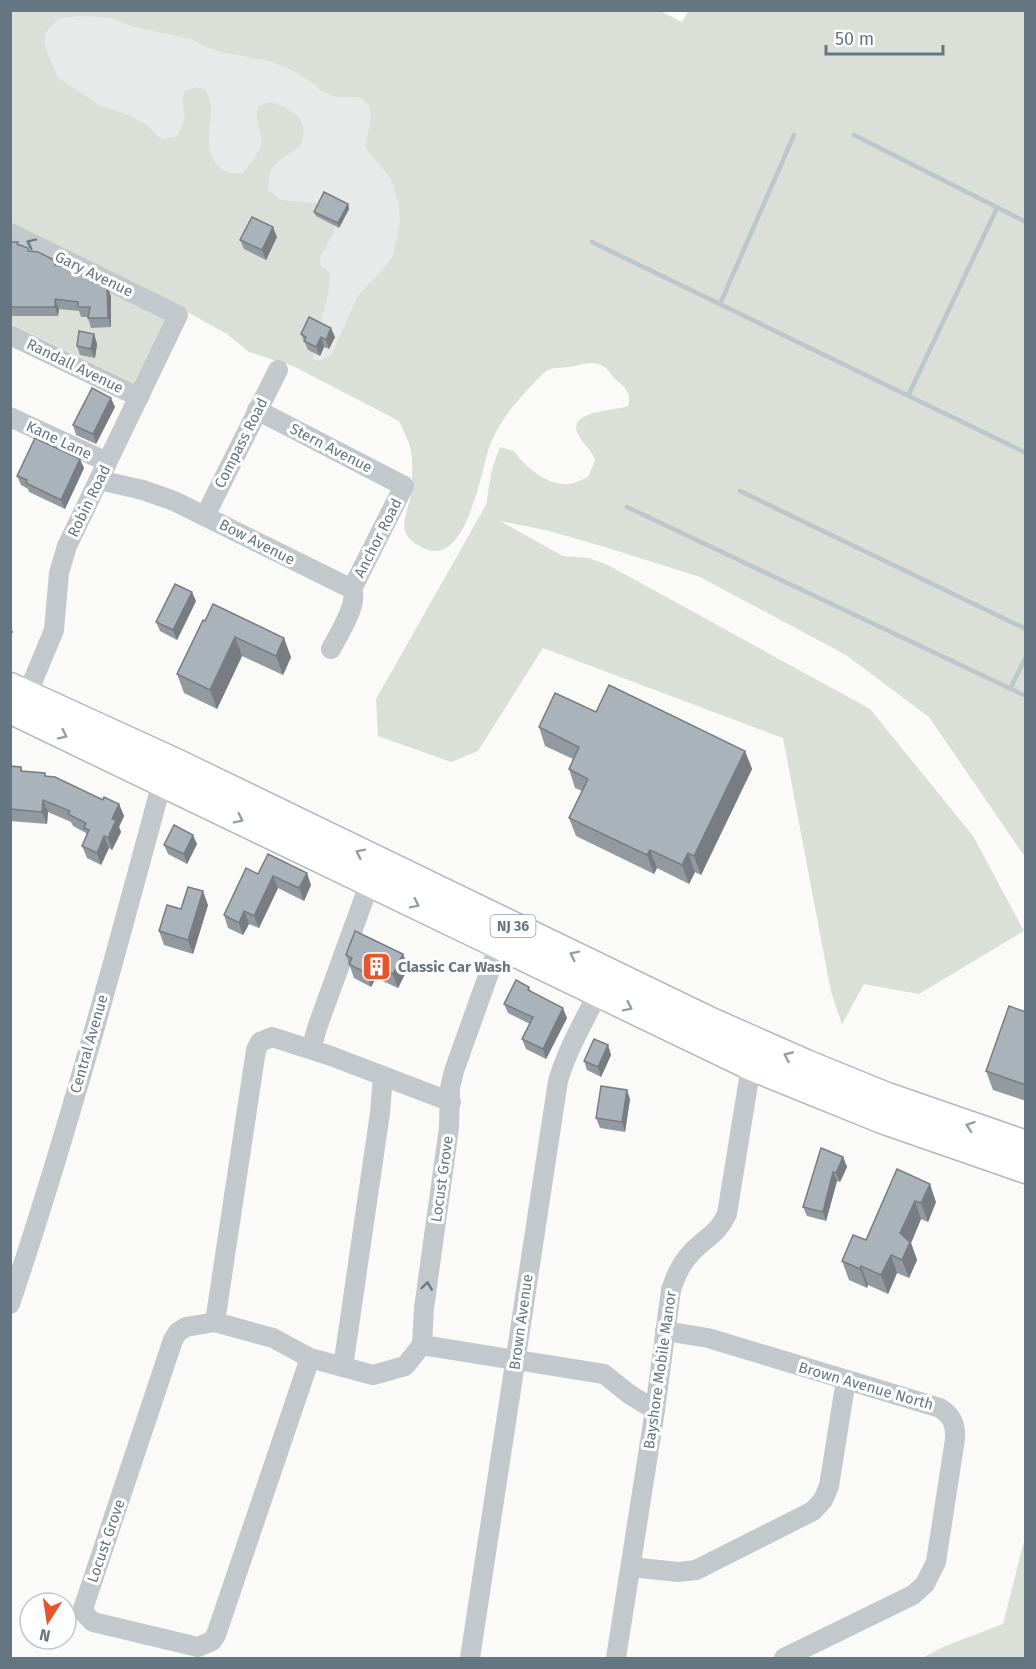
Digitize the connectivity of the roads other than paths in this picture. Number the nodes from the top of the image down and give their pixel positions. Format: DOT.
graph roads {
  1 [pos="10,233"];
  2 [pos="178,315"];
  3 [pos="10,335"];
  4 [pos="278,370"];
  5 [pos="139,397"];
  6 [pos="257,411"];
  7 [pos="10,417"];
  8 [pos="107,462"];
  9 [pos="99,480"];
  10 [pos="404,486"];
  11 [pos="205,516"];
  12 [pos="352,590"];
  13 [pos="331,649"];
  14 [pos="16,697"];
  15 [pos="162,782"];
  16 [pos="370,882"];
  17 [pos="499,945"];
  18 [pos="598,993"];
  19 [pos="311,1049"];
  20 [pos="751,1066"];
  21 [pos="383,1077"];
  22 [pos="451,1102"];
  23 [pos="1026,1145"];
  24 [pos="1026,1169"];
  25 [pos="10,1304"];
  26 [pos="215,1322"];
  27 [pos="665,1330"];
  28 [pos="422,1345"];
  29 [pos="310,1358"];
  30 [pos="516,1359"];
  31 [pos="343,1367"];
  32 [pos="846,1380"];
  33 [pos="655,1410"];
  34 [pos="631,1567"];
  35 [pos="471,1659"];
  36 [pos="616,1659"];
  37 [pos="784,1659"];
  2 -- 1 [label="street, Gary Avenue, one-way"];
  2 -- 5 [label="street, Robin Road"];
  3 -- 5 [label="street, Randall Avenue"];
  4 -- 6 [label="street, Compass Road"];
  5 -- 8 [label="street, Robin Road"];
  6 -- 10 [label="street, Stern Avenue"];
  6 -- 11 [label="street, Compass Road"];
  7 -- 8 [label="street, Kane Lane"];
  8 -- 9 [label="street, Robin Road"];
  9 -- 11 [label="street, Bow Avenue"];
  9 -- 14 [label="street, Robin Road"];
  10 -- 12 [label="street, Anchor Road"];
  11 -- 12 [label="street, Bow Avenue"];
  12 -- 13 [label="street"];
  14 -- 15 [label="highway, NJ 36, one-way"];
  23 -- 14 [label="highway, NJ 36, one-way"];
  15 -- 16 [label="highway, NJ 36, one-way"];
  15 -- 25 [label="street, Central Avenue"];
  16 -- 17 [label="highway, NJ 36, one-way"];
  16 -- 19 [label="street"];
  17 -- 18 [label="highway, NJ 36"];
  17 -- 22 [label="street, Locust Grove"];
  18 -- 20 [label="highway, NJ 36, one-way"];
  18 -- 30 [label="street, Brown Avenue"];
  19 -- 21 [label="street"];
  19 -- 26 [label="street"];
  20 -- 24 [label="highway, NJ 36"];
  20 -- 27 [label="street, Bayshore Mobile Manor"];
  21 -- 22 [label="street"];
  21 -- 31 [label="street"];
  28 -- 22 [label="street, Locust Grove, one-way"];
  26 -- 29 [label="street, Locust Grove"];
  26 -- 29 [label="street, Locust Grove"];
  27 -- 32 [label="street, Brown Avenue North"];
  27 -- 33 [label="street, Bayshore Mobile Manor"];
  28 -- 30 [label="street"];
  28 -- 31 [label="street, Locust Grove"];
  29 -- 31 [label="street, Locust Grove"];
  30 -- 33 [label="street"];
  30 -- 35 [label="street, Brown Avenue"];
  32 -- 34 [label="street"];
  32 -- 37 [label="street, Brown Avenue North"];
  33 -- 34 [label="street, Bayshore Mobile Manor"];
  34 -- 36 [label="street, Bayshore Mobile Manor"];
}
